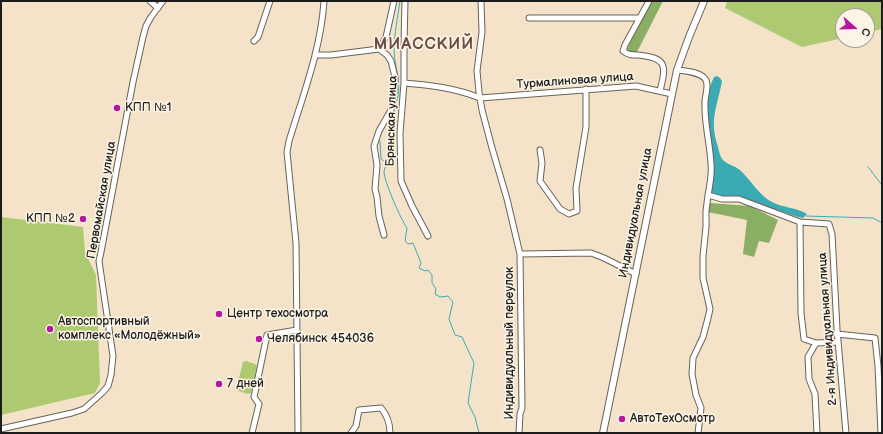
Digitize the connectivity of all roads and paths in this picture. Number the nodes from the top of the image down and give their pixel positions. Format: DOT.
graph roads {
  1 [pos="150,1"];
  2 [pos="163,1"];
  3 [pos="270,1"];
  4 [pos="324,1"];
  5 [pos="394,1"];
  6 [pos="405,1"];
  7 [pos="481,1"];
  8 [pos="649,1"];
  9 [pos="704,1"];
  10 [pos="158,8"];
  11 [pos="529,18"];
  12 [pos="639,18"];
  13 [pos="254,41"];
  14 [pos="379,49"];
  15 [pos="315,55"];
  16 [pos="677,70"];
  17 [pos="404,83"];
  18 [pos="586,89"];
  19 [pos="660,92"];
  20 [pos="672,94"];
  21 [pos="480,98"];
  22 [pos="540,150"];
  23 [pos="708,195"];
  24 [pos="800,222"];
  25 [pos="384,235"];
  26 [pos="428,236"];
  27 [pos="520,254"];
  28 [pos="636,274"];
  29 [pos="297,330"];
  30 [pos="837,334"];
  31 [pos="838,342"];
  32 [pos="816,343"];
  33 [pos="1,429"];
  34 [pos="252,433"];
  35 [pos="298,433"];
  36 [pos="350,433"];
  37 [pos="390,433"];
  38 [pos="519,433"];
  39 [pos="603,433"];
  40 [pos="698,433"];
  41 [pos="817,433"];
  42 [pos="846,433"];
  43 [pos="881,433"];
  1 -- 10 [label="street"];
  2 -- 10 [label="street, Первомайская улица"];
  3 -- 13 [label="street"];
  4 -- 15 [label="street"];
  5 -- 14 [label="street"];
  6 -- 17 [label="street, Брянская улица"];
  7 -- 21 [label="street, Индивидуальный переулок"];
  8 -- 12 [label="street"];
  9 -- 16 [label="main road, Индивидуальная улица"];
  10 -- 33 [label="street, Первомайская улица"];
  11 -- 12 [label="street"];
  12 -- 19 [label="street"];
  14 -- 15 [label="street"];
  14 -- 25 [label="street, Брянская улица"];
  15 -- 29 [label="street"];
  16 -- 20 [label="main road, Индивидуальная улица"];
  16 -- 23 [label="street"];
  17 -- 21 [label="street"];
  17 -- 26 [label="street, Брянская улица"];
  18 -- 19 [label="street, Турмалиновая улица"];
  18 -- 21 [label="street, Турмалиновая улица"];
  18 -- 22 [label="street"];
  19 -- 20 [label="street, Турмалиновая улица"];
  20 -- 28 [label="main road, Индивидуальная улица"];
  21 -- 27 [label="street, Индивидуальный переулок"];
  23 -- 24 [label="street"];
  23 -- 40 [label="street"];
  24 -- 30 [label="street, 2-я Индивидуальная улица"];
  24 -- 32 [label="street"];
  27 -- 28 [label="street, Индивидуальный переулок"];
  27 -- 38 [label="street, Индивидуальный переулок"];
  28 -- 39 [label="main road, Индивидуальная улица"];
  29 -- 34 [label="street"];
  29 -- 35 [label="street"];
  30 -- 31 [label="street, 2-я Индивидуальная улица"];
  30 -- 43 [label="street"];
  31 -- 32 [label="street"];
  31 -- 42 [label="street, 2-я Индивидуальная улица"];
  32 -- 41 [label="street"];
  36 -- 37 [label="street"];
}
